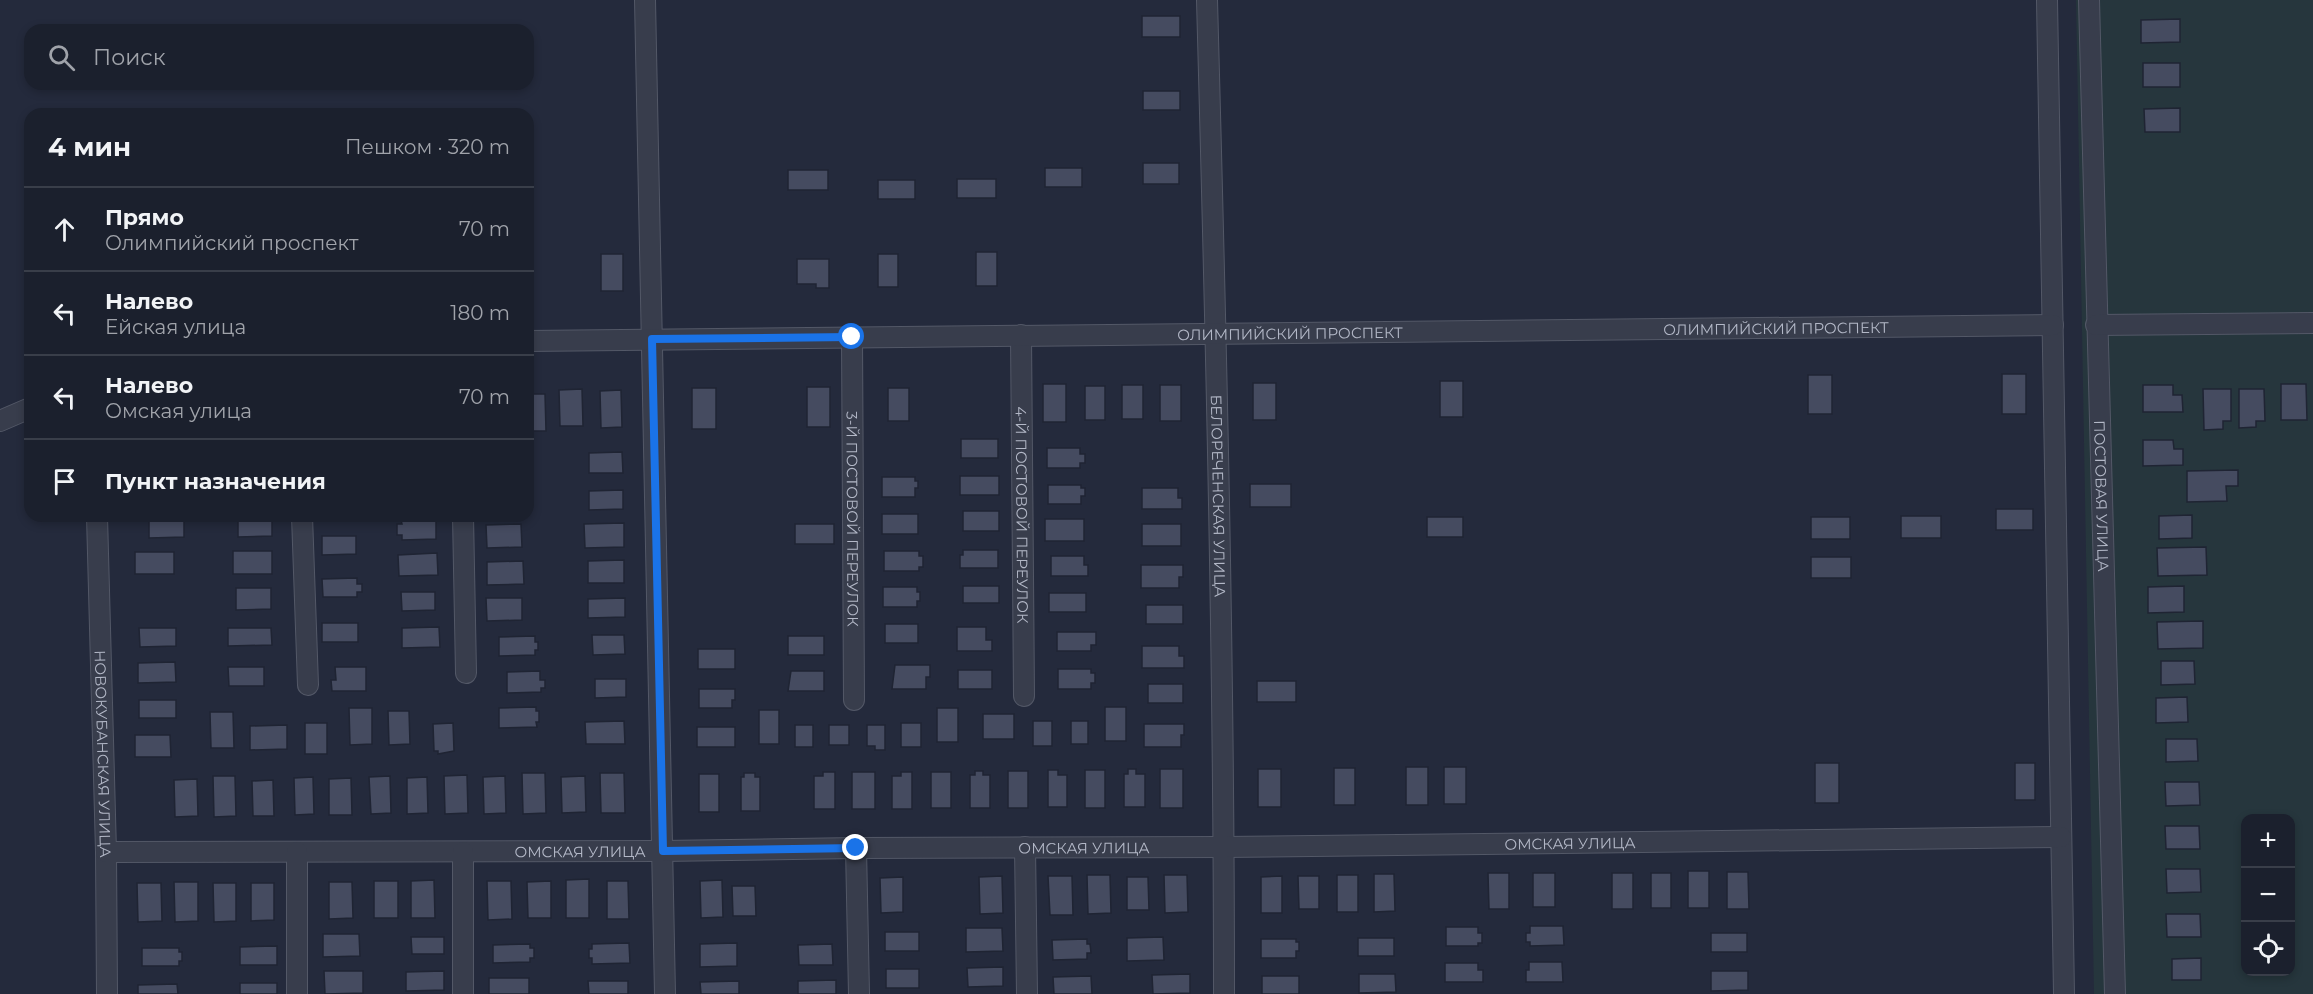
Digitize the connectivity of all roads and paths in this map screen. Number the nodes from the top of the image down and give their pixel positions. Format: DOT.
graph roads {
  1 [pos="645,0"];
  2 [pos="1208,0"];
  3 [pos="2047,0"];
  4 [pos="2089,0"];
  5 [pos="2313,323"];
  6 [pos="2053,325"];
  7 [pos="2096,325"];
  8 [pos="1216,333"];
  9 [pos="1021,335"];
  10 [pos="852,337"];
  11 [pos="652,339"];
  12 [pos="534,341"];
  13 [pos="24,411"];
  14 [pos="0,421"];
  15 [pos="97,522"];
  16 [pos="302,522"];
  17 [pos="463,522"];
  18 [pos="466,673"];
  19 [pos="308,685"];
  20 [pos="1024,696"];
  21 [pos="854,700"];
  22 [pos="2061,837"];
  23 [pos="1024,847"];
  24 [pos="1224,847"];
  25 [pos="856,848"];
  26 [pos="663,851"];
  27 [pos="106,852"];
  28 [pos="297,852"];
  29 [pos="463,852"];
  30 [pos="107,994"];
  31 [pos="297,994"];
  32 [pos="463,994"];
  33 [pos="665,994"];
  34 [pos="860,994"];
  35 [pos="1027,994"];
  36 [pos="1224,994"];
  37 [pos="2064,994"];
  38 [pos="2115,994"];
  1 -- 11 [label="street"];
  2 -- 8 [label="street, БЕЛОРЕЧЕНСКАЯ УЛИЦА"];
  3 -- 6 [label="street"];
  4 -- 7 [label="street, ПОСТОВАЯ УЛИЦА"];
  5 -- 7 [label="street"];
  6 -- 8 [label="street, ОЛИМПИЙСКИЙ ПРОСПЕКТ"];
  6 -- 22 [label="street"];
  7 -- 38 [label="street, ПОСТОВАЯ УЛИЦА"];
  8 -- 9 [label="street, ОЛИМПИЙСКИЙ ПРОСПЕКТ"];
  8 -- 24 [label="street, БЕЛОРЕЧЕНСКАЯ УЛИЦА"];
  9 -- 10 [label="street, ОЛИМПИЙСКИЙ ПРОСПЕКТ"];
  9 -- 20 [label="street, 4-Й ПОСТОВОЙ ПЕРЕУЛОК"];
  10 -- 11 [label="street, ОЛИМПИЙСКИЙ ПРОСПЕКТ"];
  10 -- 21 [label="street, 3-Й ПОСТОВОЙ ПЕРЕУЛОК"];
  11 -- 12 [label="street, ОЛИМПИЙСКИЙ ПРОСПЕКТ"];
  11 -- 26 [label="street"];
  13 -- 14 [label="street"];
  15 -- 27 [label="street, НОВОКУБАНСКАЯ УЛИЦА"];
  16 -- 19 [label="street"];
  17 -- 18 [label="street"];
  22 -- 24 [label="street, ОМСКАЯ УЛИЦА"];
  22 -- 37 [label="street"];
  23 -- 24 [label="street, ОМСКАЯ УЛИЦА"];
  23 -- 25 [label="street, ОМСКАЯ УЛИЦА"];
  23 -- 35 [label="street"];
  24 -- 36 [label="street, БЕЛОРЕЧЕНСКАЯ УЛИЦА"];
  25 -- 26 [label="street, ОМСКАЯ УЛИЦА"];
  25 -- 34 [label="street"];
  26 -- 29 [label="street, ОМСКАЯ УЛИЦА"];
  26 -- 33 [label="street"];
  27 -- 28 [label="street, ОМСКАЯ УЛИЦА"];
  27 -- 30 [label="street, НОВОКУБАНСКАЯ УЛИЦА"];
  28 -- 29 [label="street, ОМСКАЯ УЛИЦА"];
  28 -- 31 [label="street"];
  29 -- 32 [label="street"];
}
